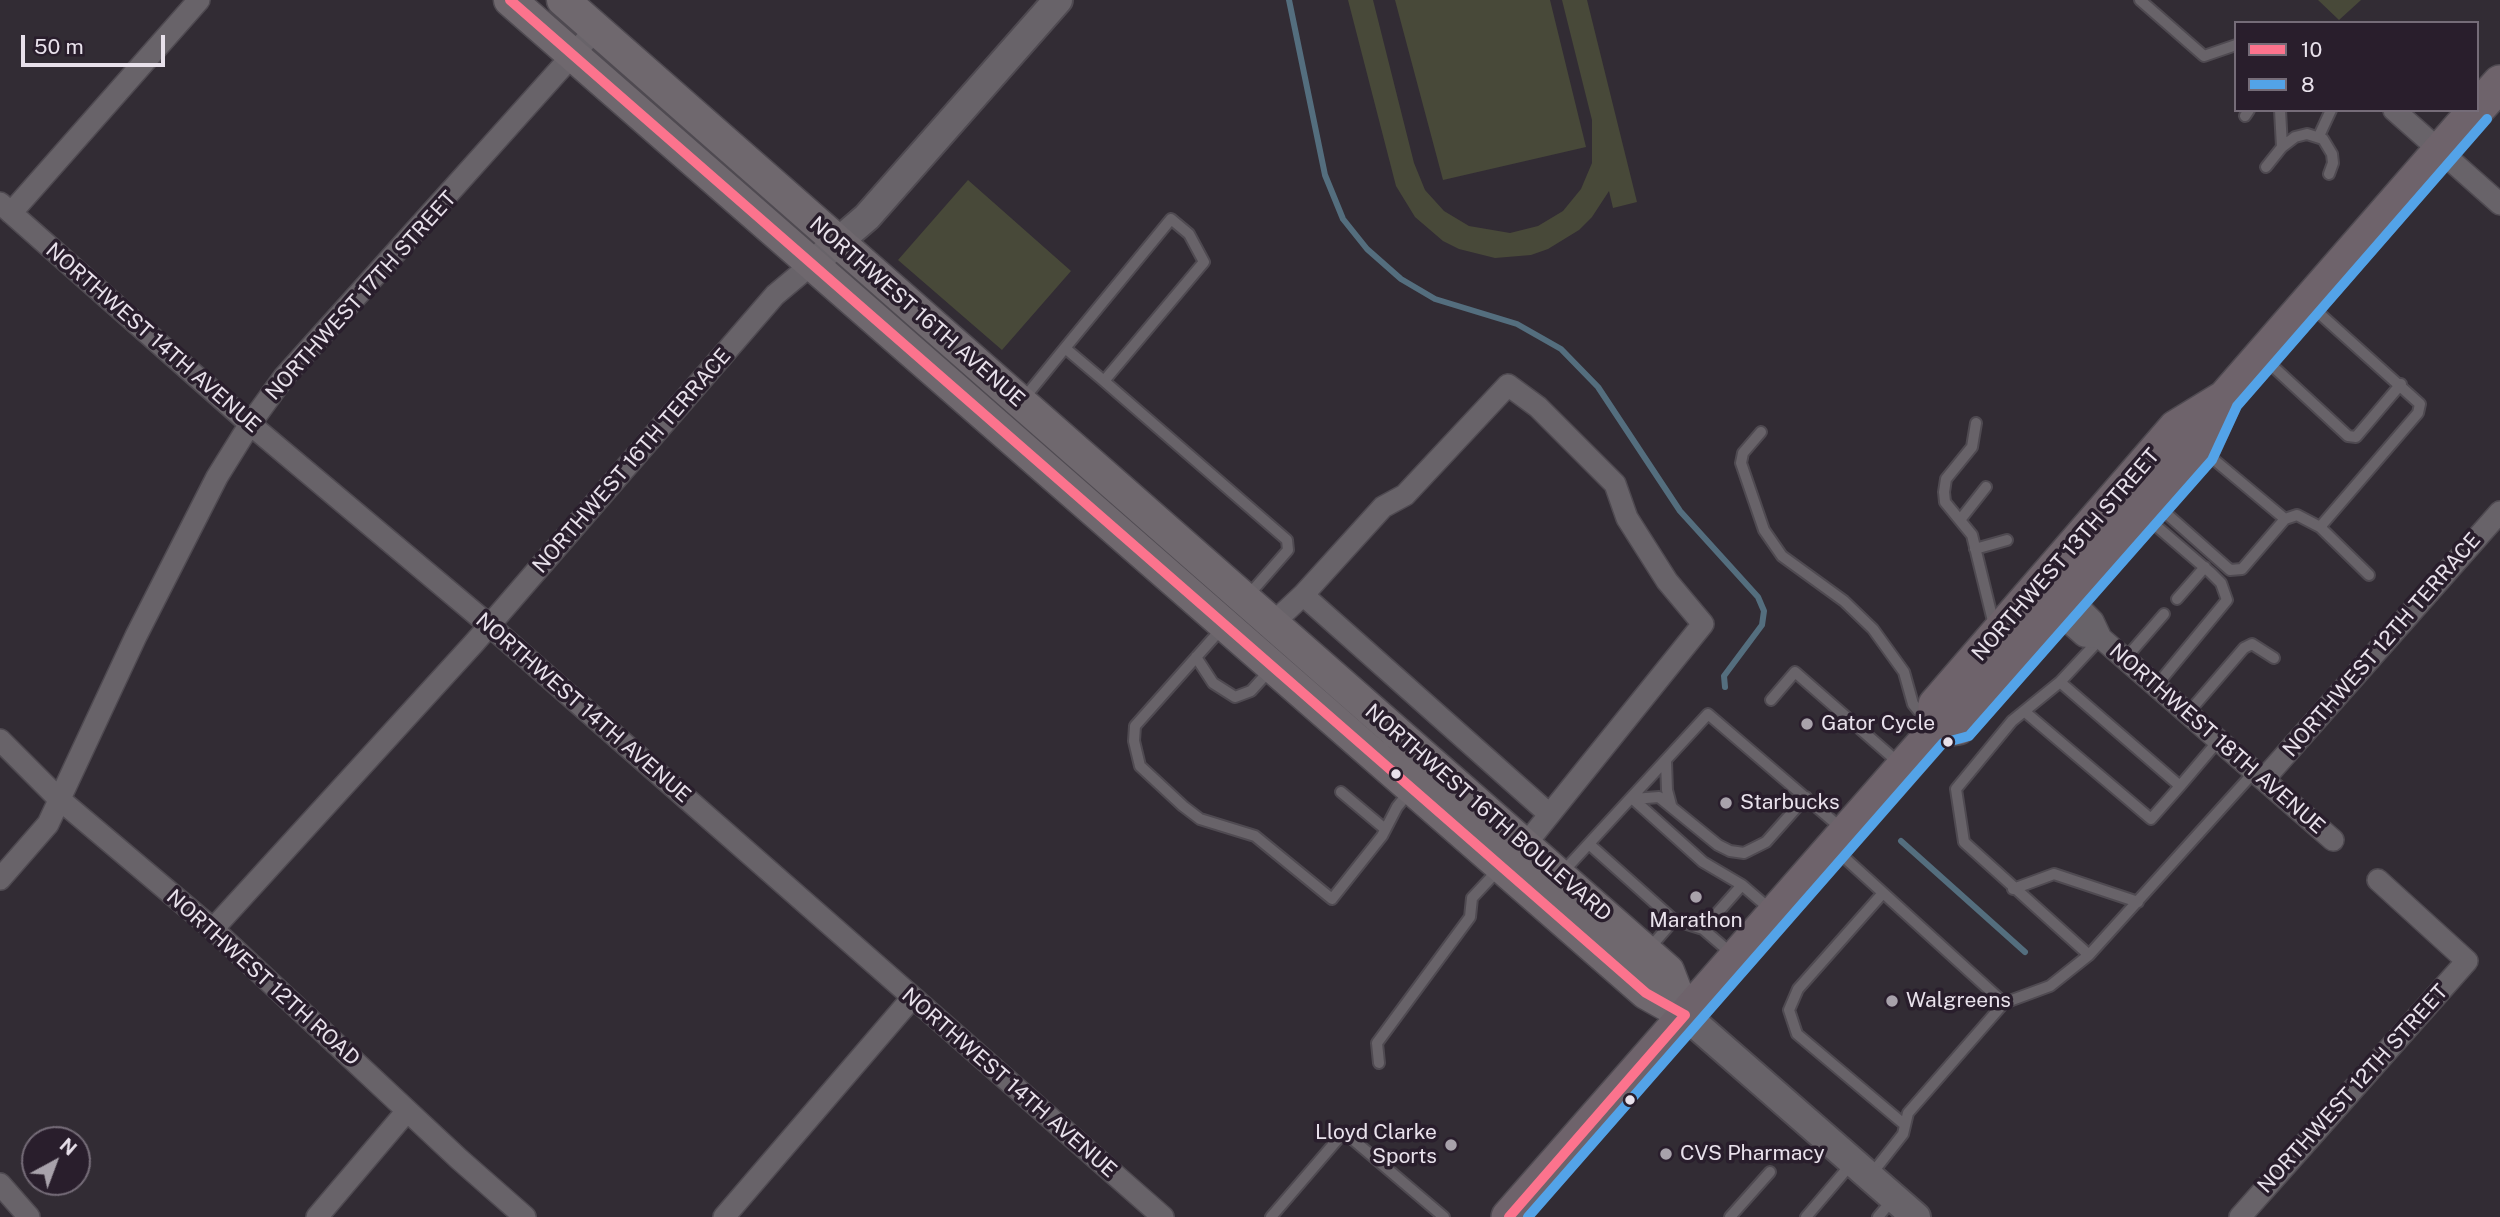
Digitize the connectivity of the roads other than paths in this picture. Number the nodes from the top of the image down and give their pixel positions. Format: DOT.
graph roads {
  1 [pos="199,0"];
  2 [pos="510,0"];
  3 [pos="563,0"];
  4 [pos="1058,0"];
  5 [pos="2140,0"];
  6 [pos="596,29"];
  7 [pos="2234,47"];
  8 [pos="574,56"];
  9 [pos="2500,83"];
  10 [pos="2479,108"];
  11 [pos="2280,112"];
  12 [pos="2330,112"];
  13 [pos="2396,112"];
  14 [pos="2475,112"];
  15 [pos="2319,136"];
  16 [pos="2283,147"];
  17 [pos="2440,152"];
  18 [pos="2266,167"];
  19 [pos="2329,174"];
  20 [pos="2500,204"];
  21 [pos="6,208"];
  22 [pos="838,242"];
  23 [pos="812,264"];
  24 [pos="2308,303"];
  25 [pos="1065,348"];
  26 [pos="2262,356"];
  27 [pos="1104,381"];
  28 [pos="2401,384"];
  29 [pos="1020,402"];
  30 [pos="1976,423"];
  31 [pos="250,424"];
  32 [pos="1761,432"];
  33 [pos="2188,439"];
  34 [pos="1113,484"];
  35 [pos="1986,487"];
  36 [pos="1087,505"];
  37 [pos="2149,509"];
  38 [pos="2500,512"];
  39 [pos="2285,519"];
  40 [pos="1961,520"];
  41 [pos="2320,527"];
  42 [pos="2007,540"];
  43 [pos="1975,549"];
  44 [pos="2205,568"];
  45 [pos="2369,575"];
  46 [pos="1303,596"];
  47 [pos="2177,599"];
  48 [pos="1245,600"];
  49 [pos="2064,606"];
  50 [pos="2164,614"];
  51 [pos="1272,624"];
  52 [pos="489,625"];
  53 [pos="1236,635"];
  54 [pos="1996,636"];
  55 [pos="2101,638"];
  56 [pos="1196,657"];
  57 [pos="2274,658"];
  58 [pos="2125,659"];
  59 [pos="1272,667"];
  60 [pos="2060,682"];
  61 [pos="2156,686"];
  62 [pos="1770,700"];
  63 [pos="2024,711"];
  64 [pos="2188,713"];
  65 [pos="1936,730"];
  66 [pos="0,740"];
  67 [pos="2219,740"];
  68 [pos="1666,761"];
  69 [pos="1904,767"];
  70 [pos="2260,775"];
  71 [pos="2180,786"];
  72 [pos="1412,789"];
  73 [pos="1340,792"];
  74 [pos="1806,797"];
  75 [pos="58,798"];
  76 [pos="1633,799"];
  77 [pos="1671,805"];
  78 [pos="1549,814"];
  79 [pos="1385,829"];
  80 [pos="1840,840"];
  81 [pos="2333,840"];
  82 [pos="1589,844"];
  83 [pos="1525,845"];
  84 [pos="1501,867"];
  85 [pos="1560,876"];
  86 [pos="0,879"];
  87 [pos="2378,880"];
  88 [pos="1742,885"];
  89 [pos="2013,889"];
  90 [pos="1883,893"];
  91 [pos="2138,902"];
  92 [pos="1775,914"];
  93 [pos="1674,920"];
  94 [pos="213,929"];
  95 [pos="1703,929"];
  96 [pos="1647,952"];
  97 [pos="2088,955"];
  98 [pos="1736,958"];
  99 [pos="912,998"];
  100 [pos="2004,1003"];
  101 [pos="1685,1015"];
  102 [pos="1379,1063"];
  103 [pos="407,1111"];
  104 [pos="1905,1125"];
  105 [pos="1861,1169"];
  106 [pos="1770,1172"];
  107 [pos="0,1184"];
  108 [pos="1886,1207"];
  109 [pos="29,1217"];
  110 [pos="317,1217"];
  111 [pos="525,1217"];
  112 [pos="724,1217"];
  113 [pos="1163,1217"];
  114 [pos="1271,1217"];
  115 [pos="1444,1217"];
  116 [pos="1509,1217"];
  117 [pos="1730,1217"];
  118 [pos="1806,1217"];
  119 [pos="1916,1217"];
  120 [pos="2240,1217"];
  1 -- 21 [label="street"];
  2 -- 8 [label="main road, NORTHWEST 16TH AVENUE"];
  3 -- 6 [label="main road, NORTHWEST 16TH AVENUE"];
  4 -- 22 [label="street, NORTHWEST 16TH TERRACE"];
  5 -- 7 [label="lane"];
  6 -- 8 [label="street, NORTHWEST 17TH STREET"];
  6 -- 22 [label="main road, NORTHWEST 16TH AVENUE"];
  8 -- 23 [label="main road, NORTHWEST 16TH AVENUE"];
  8 -- 31 [label="street, NORTHWEST 17TH STREET"];
  9 -- 10 [label="main road, NORTHWEST 13TH STREET"];
  11 -- 16 [label="lane"];
  12 -- 15 [label="lane"];
  13 -- 17 [label="street"];
  14 -- 17 [label="main road, NORTHWEST 13TH STREET"];
  15 -- 16 [label="lane"];
  15 -- 19 [label="lane"];
  16 -- 18 [label="lane"];
  17 -- 20 [label="street"];
  17 -- 24 [label="main road, NORTHWEST 13TH STREET"];
  21 -- 31 [label="street, NORTHWEST 14TH AVENUE"];
  22 -- 23 [label="street, NORTHWEST 16TH TERRACE"];
  22 -- 29 [label="main road, NORTHWEST 16TH AVENUE"];
  23 -- 36 [label="main road, NORTHWEST 16TH AVENUE"];
  23 -- 52 [label="street, NORTHWEST 16TH TERRACE"];
  24 -- 26 [label="main road, NORTHWEST 13TH STREET"];
  24 -- 28 [label="lane"];
  25 -- 27 [label="lane"];
  25 -- 27 [label="lane"];
  25 -- 29 [label="lane"];
  26 -- 28 [label="lane"];
  26 -- 33 [label="main road, NORTHWEST 13TH STREET"];
  27 -- 48 [label="lane"];
  28 -- 41 [label="lane"];
  29 -- 34 [label="main road, NORTHWEST 16TH AVENUE"];
  30 -- 40 [label="lane"];
  31 -- 52 [label="street, NORTHWEST 14TH AVENUE"];
  31 -- 75 [label="street, NORTHWEST 17TH STREET"];
  32 -- 65 [label="lane"];
  33 -- 37 [label="main road, NORTHWEST 13TH STREET"];
  33 -- 39 [label="lane"];
  33 -- 49 [label="main road"];
  33 -- 54 [label="main road, NORTHWEST 13TH STREET"];
  34 -- 36 [label="main road"];
  34 -- 48 [label="main road, NORTHWEST 16TH AVENUE"];
  35 -- 40 [label="lane"];
  36 -- 53 [label="main road, NORTHWEST 16TH AVENUE"];
  37 -- 39 [label="lane"];
  37 -- 44 [label="lane"];
  37 -- 49 [label="main road, NORTHWEST 13TH STREET"];
  38 -- 70 [label="street, NORTHWEST 12TH TERRACE"];
  39 -- 41 [label="lane"];
  40 -- 43 [label="lane"];
  41 -- 45 [label="lane"];
  42 -- 43 [label="lane"];
  43 -- 54 [label="lane"];
  44 -- 47 [label="lane"];
  44 -- 61 [label="lane"];
  46 -- 51 [label="street"];
  46 -- 78 [label="street"];
  46 -- 78 [label="street"];
  48 -- 51 [label="main road, NORTHWEST 16TH AVENUE"];
  49 -- 55 [label="street, NORTHWEST 18TH AVENUE"];
  49 -- 65 [label="main road, NORTHWEST 13TH STREET"];
  50 -- 58 [label="lane"];
  51 -- 53 [label="main road"];
  51 -- 83 [label="main road, NORTHWEST 16TH BOULEVARD"];
  52 -- 94 [label="street, NORTHWEST 16TH TERRACE"];
  52 -- 99 [label="street, NORTHWEST 14TH AVENUE"];
  53 -- 56 [label="lane"];
  53 -- 59 [label="main road, NORTHWEST 16TH AVENUE"];
  54 -- 65 [label="main road, NORTHWEST 13TH STREET"];
  55 -- 58 [label="street, NORTHWEST 18TH AVENUE"];
  55 -- 60 [label="lane"];
  56 -- 59 [label="lane"];
  56 -- 79 [label="lane"];
  57 -- 64 [label="lane"];
  58 -- 61 [label="street, NORTHWEST 18TH AVENUE"];
  59 -- 72 [label="main road, NORTHWEST 16TH AVENUE"];
  60 -- 63 [label="lane"];
  60 -- 71 [label="lane"];
  61 -- 64 [label="street, NORTHWEST 18TH AVENUE"];
  62 -- 69 [label="lane"];
  63 -- 71 [label="lane"];
  63 -- 89 [label="lane"];
  64 -- 67 [label="street, NORTHWEST 18TH AVENUE"];
  65 -- 69 [label="main road, NORTHWEST 13TH STREET"];
  66 -- 75 [label="street, NORTHWEST 12TH ROAD"];
  67 -- 70 [label="street, NORTHWEST 18TH AVENUE"];
  67 -- 71 [label="lane"];
  68 -- 74 [label="lane"];
  68 -- 76 [label="lane"];
  68 -- 77 [label="lane"];
  69 -- 80 [label="main road, NORTHWEST 13TH STREET"];
  70 -- 81 [label="street, NORTHWEST 18TH AVENUE"];
  70 -- 91 [label="lane"];
  72 -- 79 [label="lane"];
  72 -- 84 [label="main road, NORTHWEST 16TH AVENUE"];
  73 -- 79 [label="lane"];
  74 -- 77 [label="lane"];
  74 -- 80 [label="lane"];
  75 -- 86 [label="street, NORTHWEST 17TH STREET"];
  75 -- 94 [label="street, NORTHWEST 12TH ROAD"];
  76 -- 77 [label="lane"];
  76 -- 82 [label="lane"];
  76 -- 88 [label="lane"];
  78 -- 83 [label="street"];
  80 -- 90 [label="lane"];
  80 -- 92 [label="main road, NORTHWEST 13TH STREET"];
  82 -- 85 [label="lane"];
  82 -- 93 [label="lane"];
  83 -- 85 [label="main road, NORTHWEST 16TH BOULEVARD"];
  84 -- 101 [label="main road, NORTHWEST 16TH AVENUE"];
  84 -- 102 [label="lane"];
  85 -- 96 [label="main road, NORTHWEST 16TH BOULEVARD"];
  87 -- 120 [label="street, NORTHWEST 12TH STREET"];
  88 -- 92 [label="lane"];
  88 -- 95 [label="lane"];
  89 -- 91 [label="lane"];
  89 -- 97 [label="lane"];
  90 -- 100 [label="lane"];
  90 -- 104 [label="lane"];
  91 -- 97 [label="lane"];
  92 -- 98 [label="main road, NORTHWEST 13TH STREET"];
  93 -- 95 [label="lane"];
  93 -- 96 [label="lane"];
  94 -- 103 [label="street, NORTHWEST 12TH ROAD"];
  95 -- 98 [label="lane"];
  96 -- 101 [label="main road, NORTHWEST 16TH BOULEVARD"];
  97 -- 100 [label="lane"];
  98 -- 101 [label="main road, NORTHWEST 13TH STREET"];
  99 -- 112 [label="street"];
  99 -- 113 [label="street, NORTHWEST 14TH AVENUE"];
  100 -- 104 [label="lane"];
  101 -- 105 [label="street, NORTHWEST 16TH AVENUE"];
  101 -- 116 [label="main road, NORTHWEST 13TH STREET"];
  103 -- 110 [label="street"];
  103 -- 111 [label="street, NORTHWEST 12TH ROAD"];
  104 -- 105 [label="lane"];
  105 -- 108 [label="street, NORTHWEST 16TH AVENUE"];
  105 -- 118 [label="lane"];
  106 -- 117 [label="lane"];
  107 -- 109 [label="street"];
  108 -- 119 [label="street, NORTHWEST 16TH AVENUE"];
  114 -- 115 [label="lane"];
}
